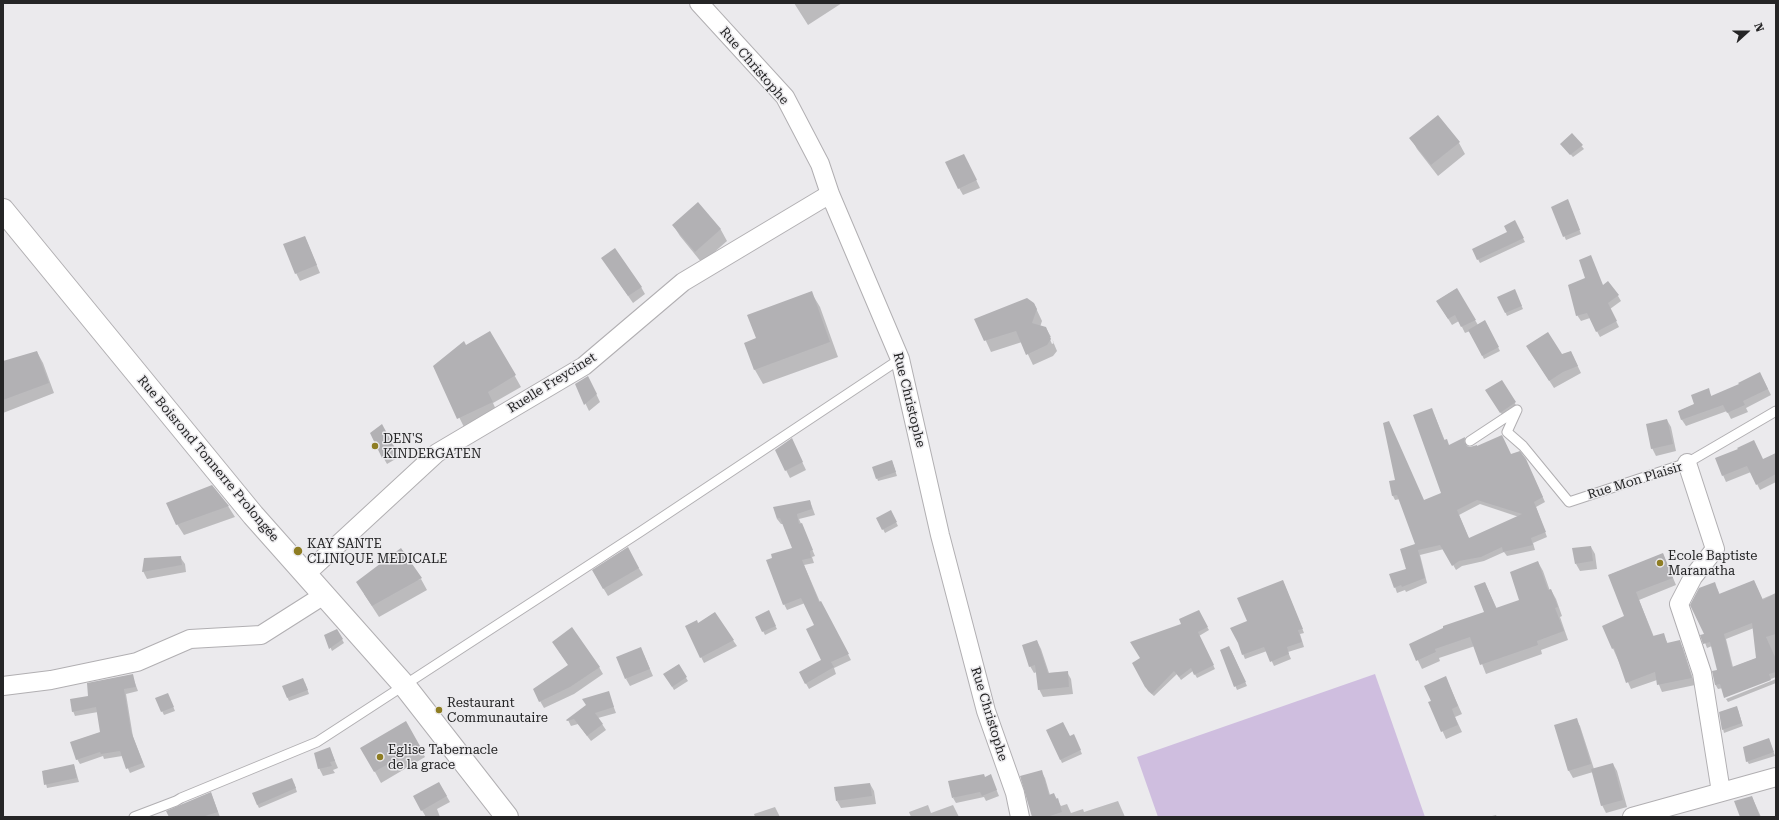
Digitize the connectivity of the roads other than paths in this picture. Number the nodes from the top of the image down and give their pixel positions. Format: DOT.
graph roads {
  1 [pos="699,3"];
  2 [pos="830,194"];
  3 [pos="3,210"];
  4 [pos="900,359"];
  5 [pos="1776,411"];
  6 [pos="1470,441"];
  7 [pos="1687,463"];
  8 [pos="306,574"];
  9 [pos="324,595"];
  10 [pos="404,685"];
  11 [pos="3,686"];
  12 [pos="1776,777"];
  13 [pos="1721,792"];
  14 [pos="134,817"];
  15 [pos="508,817"];
  16 [pos="1020,817"];
  17 [pos="1632,817"];
  1 -- 2 [label="street, Rue Christophe"];
  2 -- 4 [label="street, Rue Christophe"];
  2 -- 8 [label="street, Ruelle Freycinet"];
  3 -- 8 [label="street, Rue Boisrond Tonnerre Prolongée"];
  4 -- 10 [label="lane"];
  4 -- 16 [label="street, Rue Christophe"];
  5 -- 7 [label="lane"];
  6 -- 7 [label="lane, Rue Mon Plaisir"];
  7 -- 13 [label="street, Rue Mon Plaisir"];
  8 -- 9 [label="street, Rue Boisrond Tonnerre Prolongée"];
  9 -- 10 [label="street, Rue Boisrond Tonnerre Prolongée"];
  9 -- 11 [label="street"];
  10 -- 14 [label="lane"];
  10 -- 15 [label="street, Rue Boisrond Tonnerre Prolongée"];
  12 -- 13 [label="street"];
  13 -- 17 [label="street"];
}
